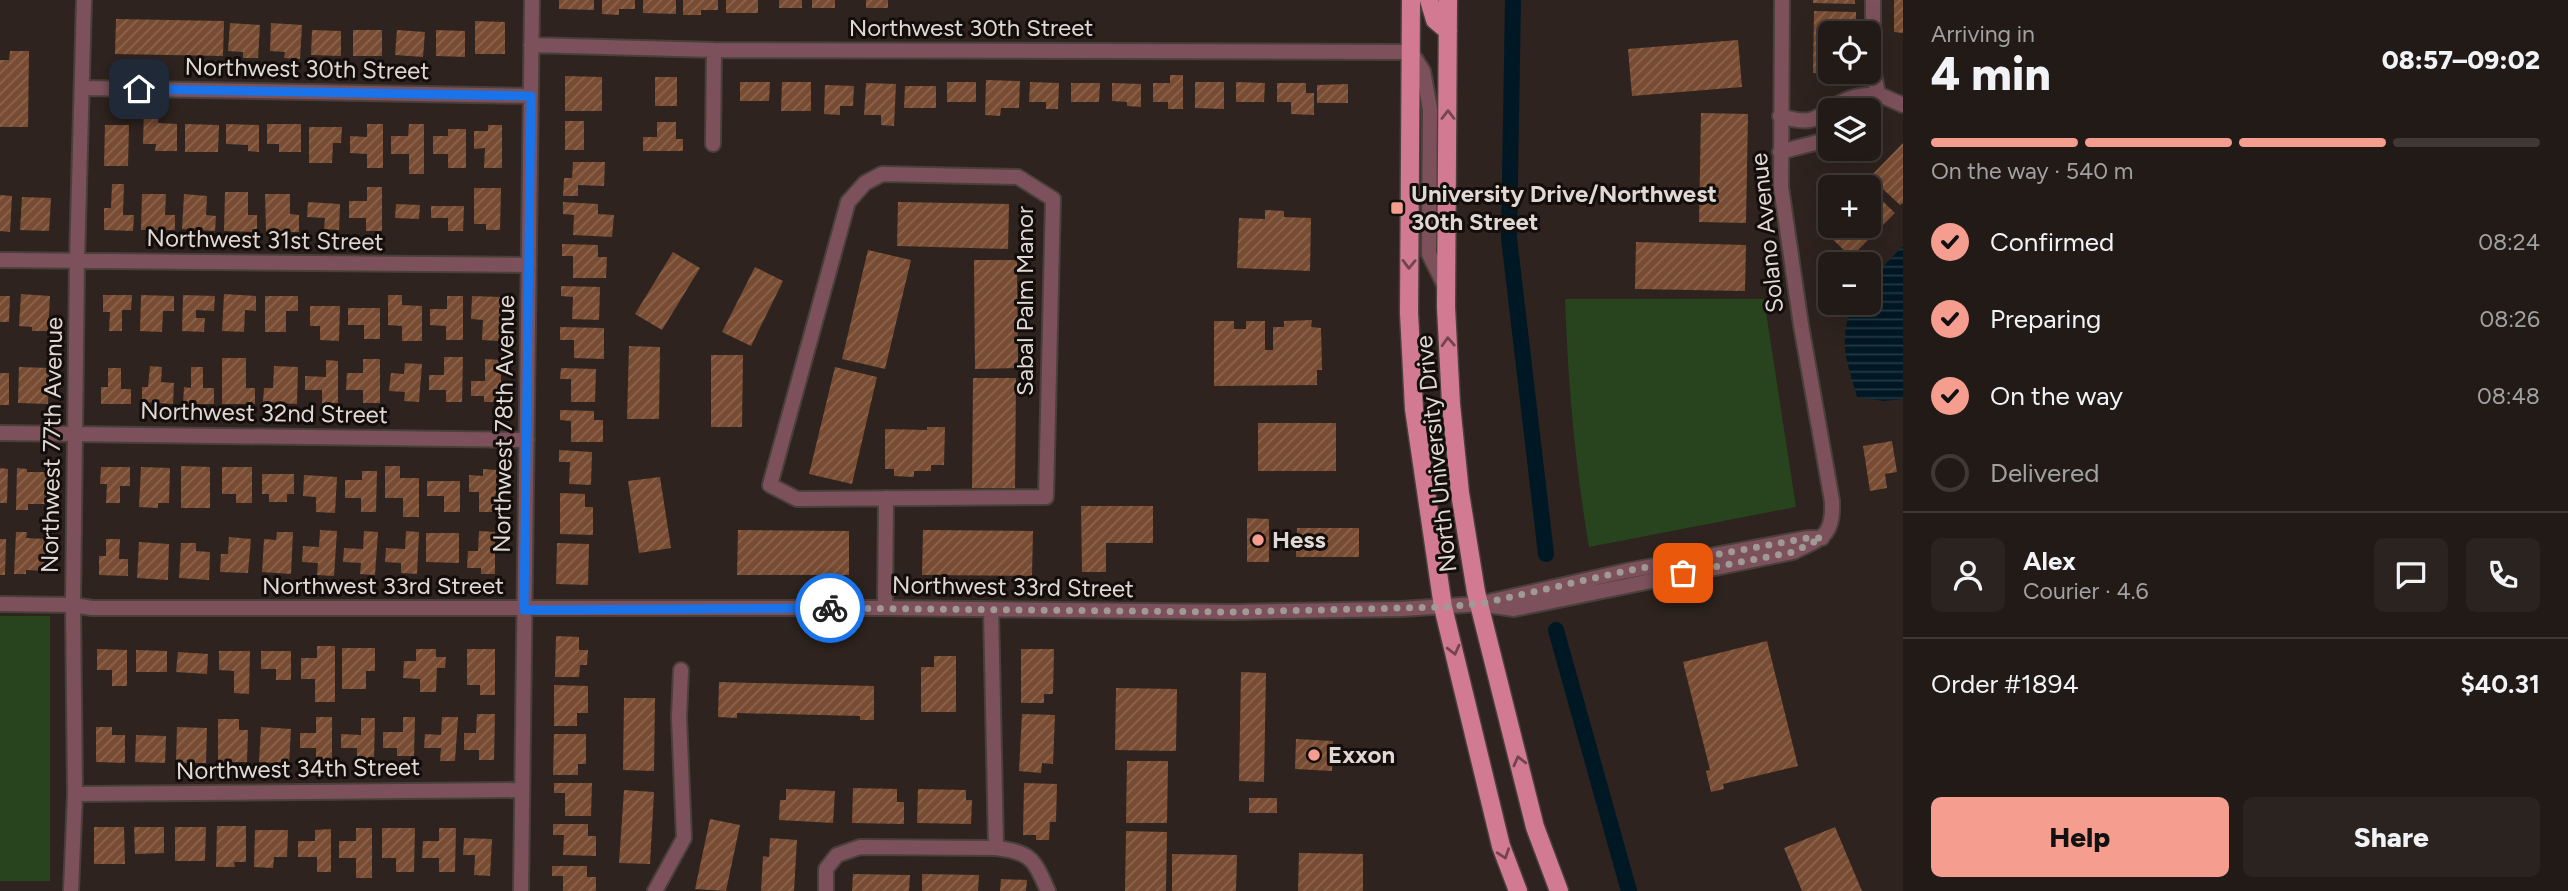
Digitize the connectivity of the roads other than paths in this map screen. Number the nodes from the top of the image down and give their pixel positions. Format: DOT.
graph roads {
  1 [pos="84,0"];
  2 [pos="532,0"];
  3 [pos="1411,0"];
  4 [pos="1429,0"];
  5 [pos="1448,0"];
  6 [pos="1782,0"];
  7 [pos="1873,0"];
  8 [pos="1448,31"];
  9 [pos="531,46"];
  10 [pos="714,50"];
  11 [pos="1411,52"];
  12 [pos="83,88"];
  13 [pos="1878,94"];
  14 [pos="531,96"];
  15 [pos="1852,98"];
  16 [pos="1875,98"];
  17 [pos="1903,105"];
  18 [pos="1780,116"];
  19 [pos="1818,120"];
  20 [pos="1818,142"];
  21 [pos="713,144"];
  22 [pos="1780,152"];
  23 [pos="0,260"];
  24 [pos="77,261"];
  25 [pos="529,265"];
  26 [pos="1447,289"];
  27 [pos="0,433"];
  28 [pos="75,433"];
  29 [pos="527,440"];
  30 [pos="886,498"];
  31 [pos="0,604"];
  32 [pos="1479,604"];
  33 [pos="73,605"];
  34 [pos="1443,607"];
  35 [pos="885,608"];
  36 [pos="990,609"];
  37 [pos="524,610"];
  38 [pos="681,670"];
  39 [pos="522,790"];
  40 [pos="75,794"];
  41 [pos="996,848"];
  42 [pos="71,891"];
  43 [pos="521,891"];
  44 [pos="654,891"];
  45 [pos="826,891"];
  46 [pos="1048,891"];
  47 [pos="1518,891"];
  48 [pos="1559,891"];
  1 -- 12 [label="street, Northwest 77th Avenue"];
  2 -- 9 [label="street, Northwest 78th Avenue"];
  3 -- 11 [label="main road, North University Drive"];
  4 -- 8 [label="main road"];
  5 -- 8 [label="main road, North University Drive"];
  6 -- 18 [label="street, Solano Avenue"];
  7 -- 13 [label="street"];
  26 -- 8 [label="main road, North University Drive, one-way"];
  9 -- 10 [label="street, Northwest 30th Street"];
  9 -- 14 [label="street, Northwest 78th Avenue"];
  10 -- 11 [label="street, Northwest 30th Street"];
  10 -- 21 [label="street"];
  11 -- 26 [label="street"];
  11 -- 34 [label="main road, North University Drive, one-way"];
  12 -- 14 [label="street, Northwest 30th Street"];
  12 -- 24 [label="street, Northwest 77th Avenue"];
  13 -- 15 [label="street"];
  13 -- 16 [label="street"];
  13 -- 17 [label="street"];
  14 -- 25 [label="street, Northwest 78th Avenue"];
  18 -- 19 [label="street"];
  18 -- 22 [label="street, Solano Avenue"];
  20 -- 22 [label="street"];
  22 -- 32 [label="street, Solano Avenue"];
  23 -- 24 [label="street, Northwest 31st Street"];
  24 -- 25 [label="street, Northwest 31st Street"];
  24 -- 28 [label="street, Northwest 77th Avenue"];
  25 -- 29 [label="street, Northwest 78th Avenue"];
  32 -- 26 [label="main road, North University Drive, one-way"];
  27 -- 28 [label="street, Northwest 32nd Street"];
  28 -- 29 [label="street, Northwest 32nd Street"];
  28 -- 33 [label="street, Northwest 77th Avenue"];
  29 -- 37 [label="street, Northwest 78th Avenue"];
  30 -- 30 [label="street, Sabal Palm Manor"];
  30 -- 35 [label="street"];
  31 -- 33 [label="street, Northwest 33rd Street"];
  32 -- 34 [label="street, Northwest 33rd Street"];
  48 -- 32 [label="main road, North University Drive, one-way"];
  33 -- 37 [label="street, Northwest 33rd Street"];
  33 -- 40 [label="street, Northwest 77th Avenue"];
  34 -- 36 [label="street, Northwest 33rd Street"];
  34 -- 47 [label="main road, North University Drive, one-way"];
  35 -- 36 [label="street, Northwest 33rd Street"];
  35 -- 37 [label="street, Northwest 33rd Street"];
  36 -- 41 [label="street"];
  37 -- 39 [label="street, Northwest 78th Avenue"];
  38 -- 44 [label="street"];
  39 -- 40 [label="street, Northwest 34th Street"];
  39 -- 43 [label="street, Northwest 78th Avenue"];
  40 -- 42 [label="street, Northwest 77th Avenue"];
  41 -- 45 [label="street"];
  41 -- 46 [label="street"];
}
